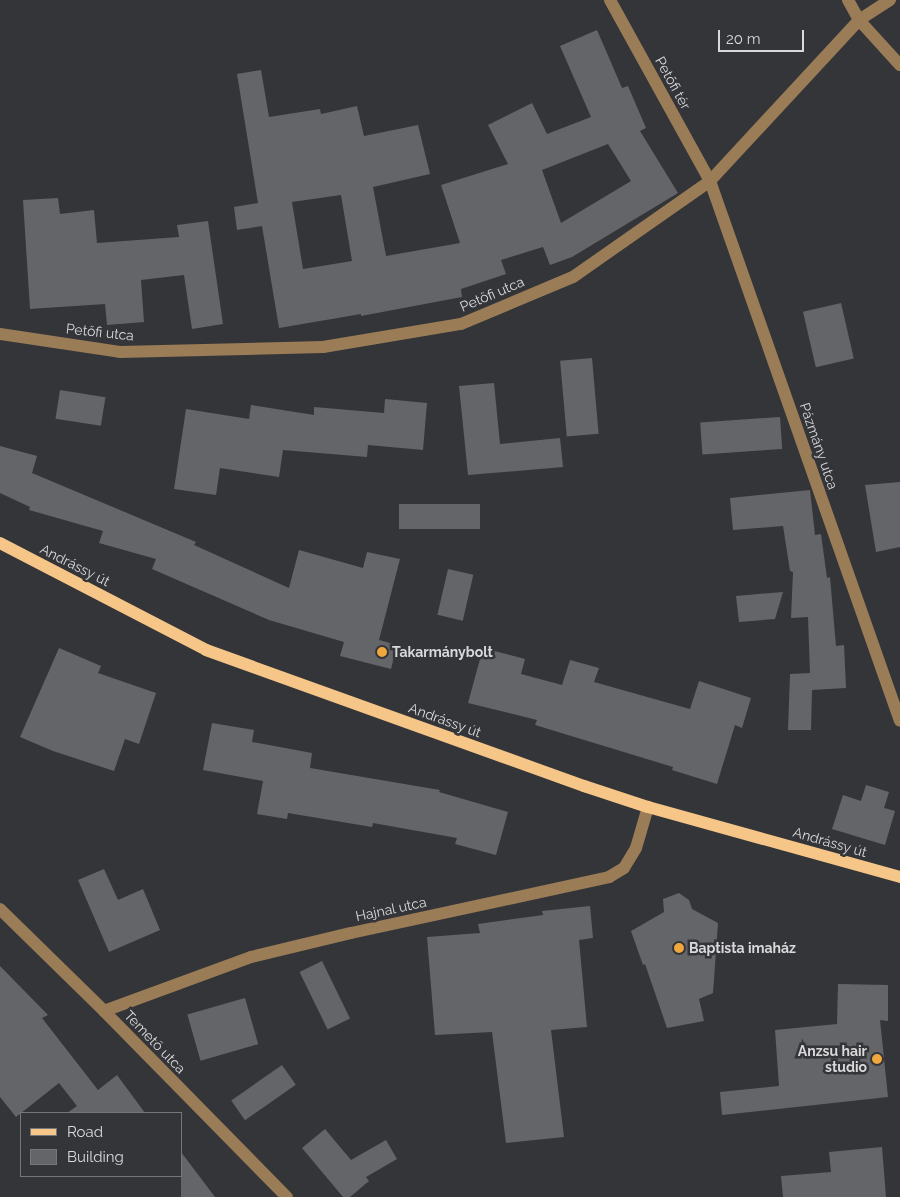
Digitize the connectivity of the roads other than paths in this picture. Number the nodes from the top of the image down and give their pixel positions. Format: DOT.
graph roads {
  1 [pos="610,0"];
  2 [pos="848,0"];
  3 [pos="890,0"];
  4 [pos="859,20"];
  5 [pos="900,65"];
  6 [pos="710,181"];
  7 [pos="0,334"];
  8 [pos="0,543"];
  9 [pos="900,721"];
  10 [pos="648,807"];
  11 [pos="900,877"];
  12 [pos="2,914"];
  13 [pos="104,1011"];
  14 [pos="287,1197"];
  1 -- 6 [label="street, Petőfi tér"];
  2 -- 4 [label="street"];
  3 -- 4 [label="street, Petőfi utca"];
  4 -- 5 [label="street"];
  4 -- 6 [label="street, Petőfi utca"];
  6 -- 7 [label="street, Petőfi utca"];
  6 -- 9 [label="street, Pázmány utca"];
  8 -- 10 [label="main road, Andrássy út"];
  10 -- 11 [label="main road, Andrássy út"];
  10 -- 13 [label="street, Hajnal utca"];
  12 -- 13 [label="street, Temető utca"];
  13 -- 14 [label="street, Temető utca"];
}
